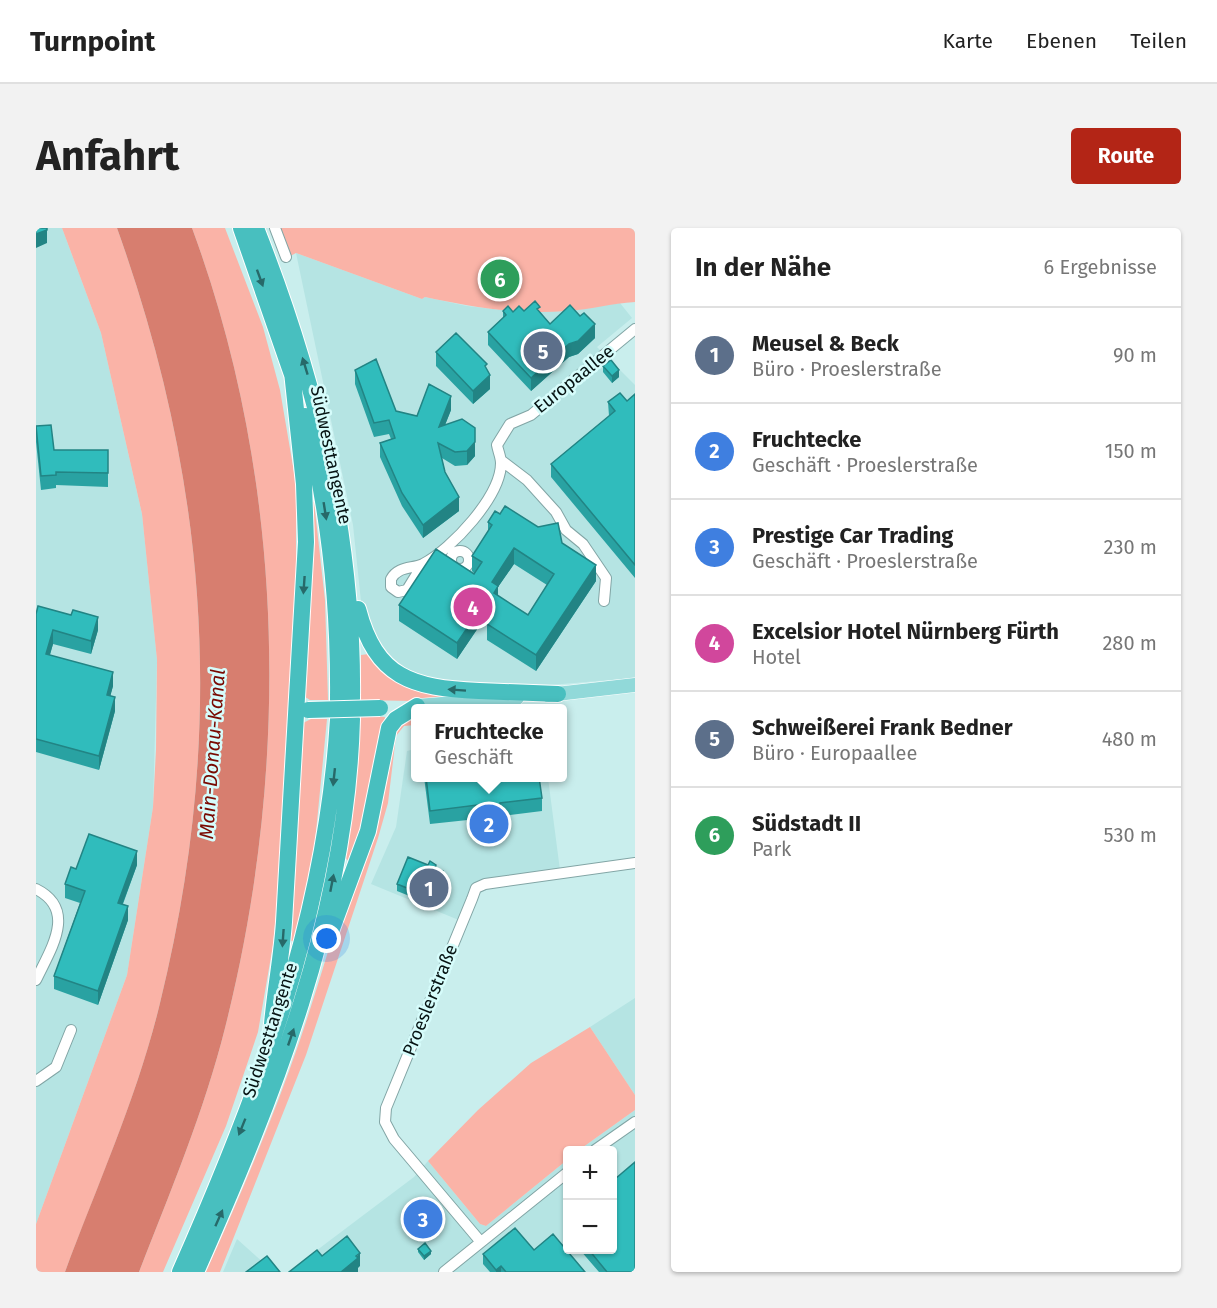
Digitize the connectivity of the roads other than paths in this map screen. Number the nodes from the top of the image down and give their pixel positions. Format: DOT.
graph roads {
  1 [pos="240,228"];
  2 [pos="256,228"];
  3 [pos="275,228"];
  4 [pos="286,257"];
  5 [pos="285,326"];
  6 [pos="635,329"];
  7 [pos="292,372"];
  8 [pos="501,461"];
  9 [pos="423,564"];
  10 [pos="349,587"];
  11 [pos="604,601"];
  12 [pos="635,686"];
  13 [pos="558,694"];
  14 [pos="440,704"];
  15 [pos="411,706"];
  16 [pos="302,709"];
  17 [pos="411,710"];
  18 [pos="635,863"];
  19 [pos="36,889"];
  20 [pos="36,980"];
  21 [pos="308,981"];
  22 [pos="71,1030"];
  23 [pos="270,1053"];
  24 [pos="36,1081"];
  25 [pos="635,1122"];
  26 [pos="601,1146"];
  27 [pos="563,1176"];
  28 [pos="480,1241"];
  29 [pos="180,1272"];
  30 [pos="196,1272"];
  31 [pos="444,1272"];
  1 -- 5 [label="highway, Südwesttangente, one-way"];
  2 -- 5 [label="highway, Südwesttangente"];
  3 -- 4 [label="street"];
  5 -- 7 [label="highway, Südwesttangente"];
  10 -- 5 [label="highway, Südwesttangente, one-way"];
  6 -- 8 [label="street, Europaallee"];
  7 -- 10 [label="highway, Südwesttangente, one-way"];
  7 -- 16 [label="highway, one-way"];
  8 -- 9 [label="street"];
  8 -- 11 [label="street"];
  13 -- 10 [label="highway, one-way"];
  12 -- 13 [label="main road"];
  13 -- 14 [label="main road"];
  15 -- 16 [label="highway, bridge"];
  16 -- 23 [label="highway, one-way"];
  17 -- 21 [label="highway"];
  18 -- 28 [label="street, Proeslerstraße"];
  19 -- 20 [label="street"];
  21 -- 23 [label="highway, Südwesttangente, one-way"];
  30 -- 21 [label="highway, Südwesttangente, one-way"];
  22 -- 24 [label="street"];
  23 -- 29 [label="highway, Südwesttangente, one-way"];
  25 -- 26 [label="street"];
  27 -- 28 [label="street"];
  28 -- 31 [label="street"];
}
